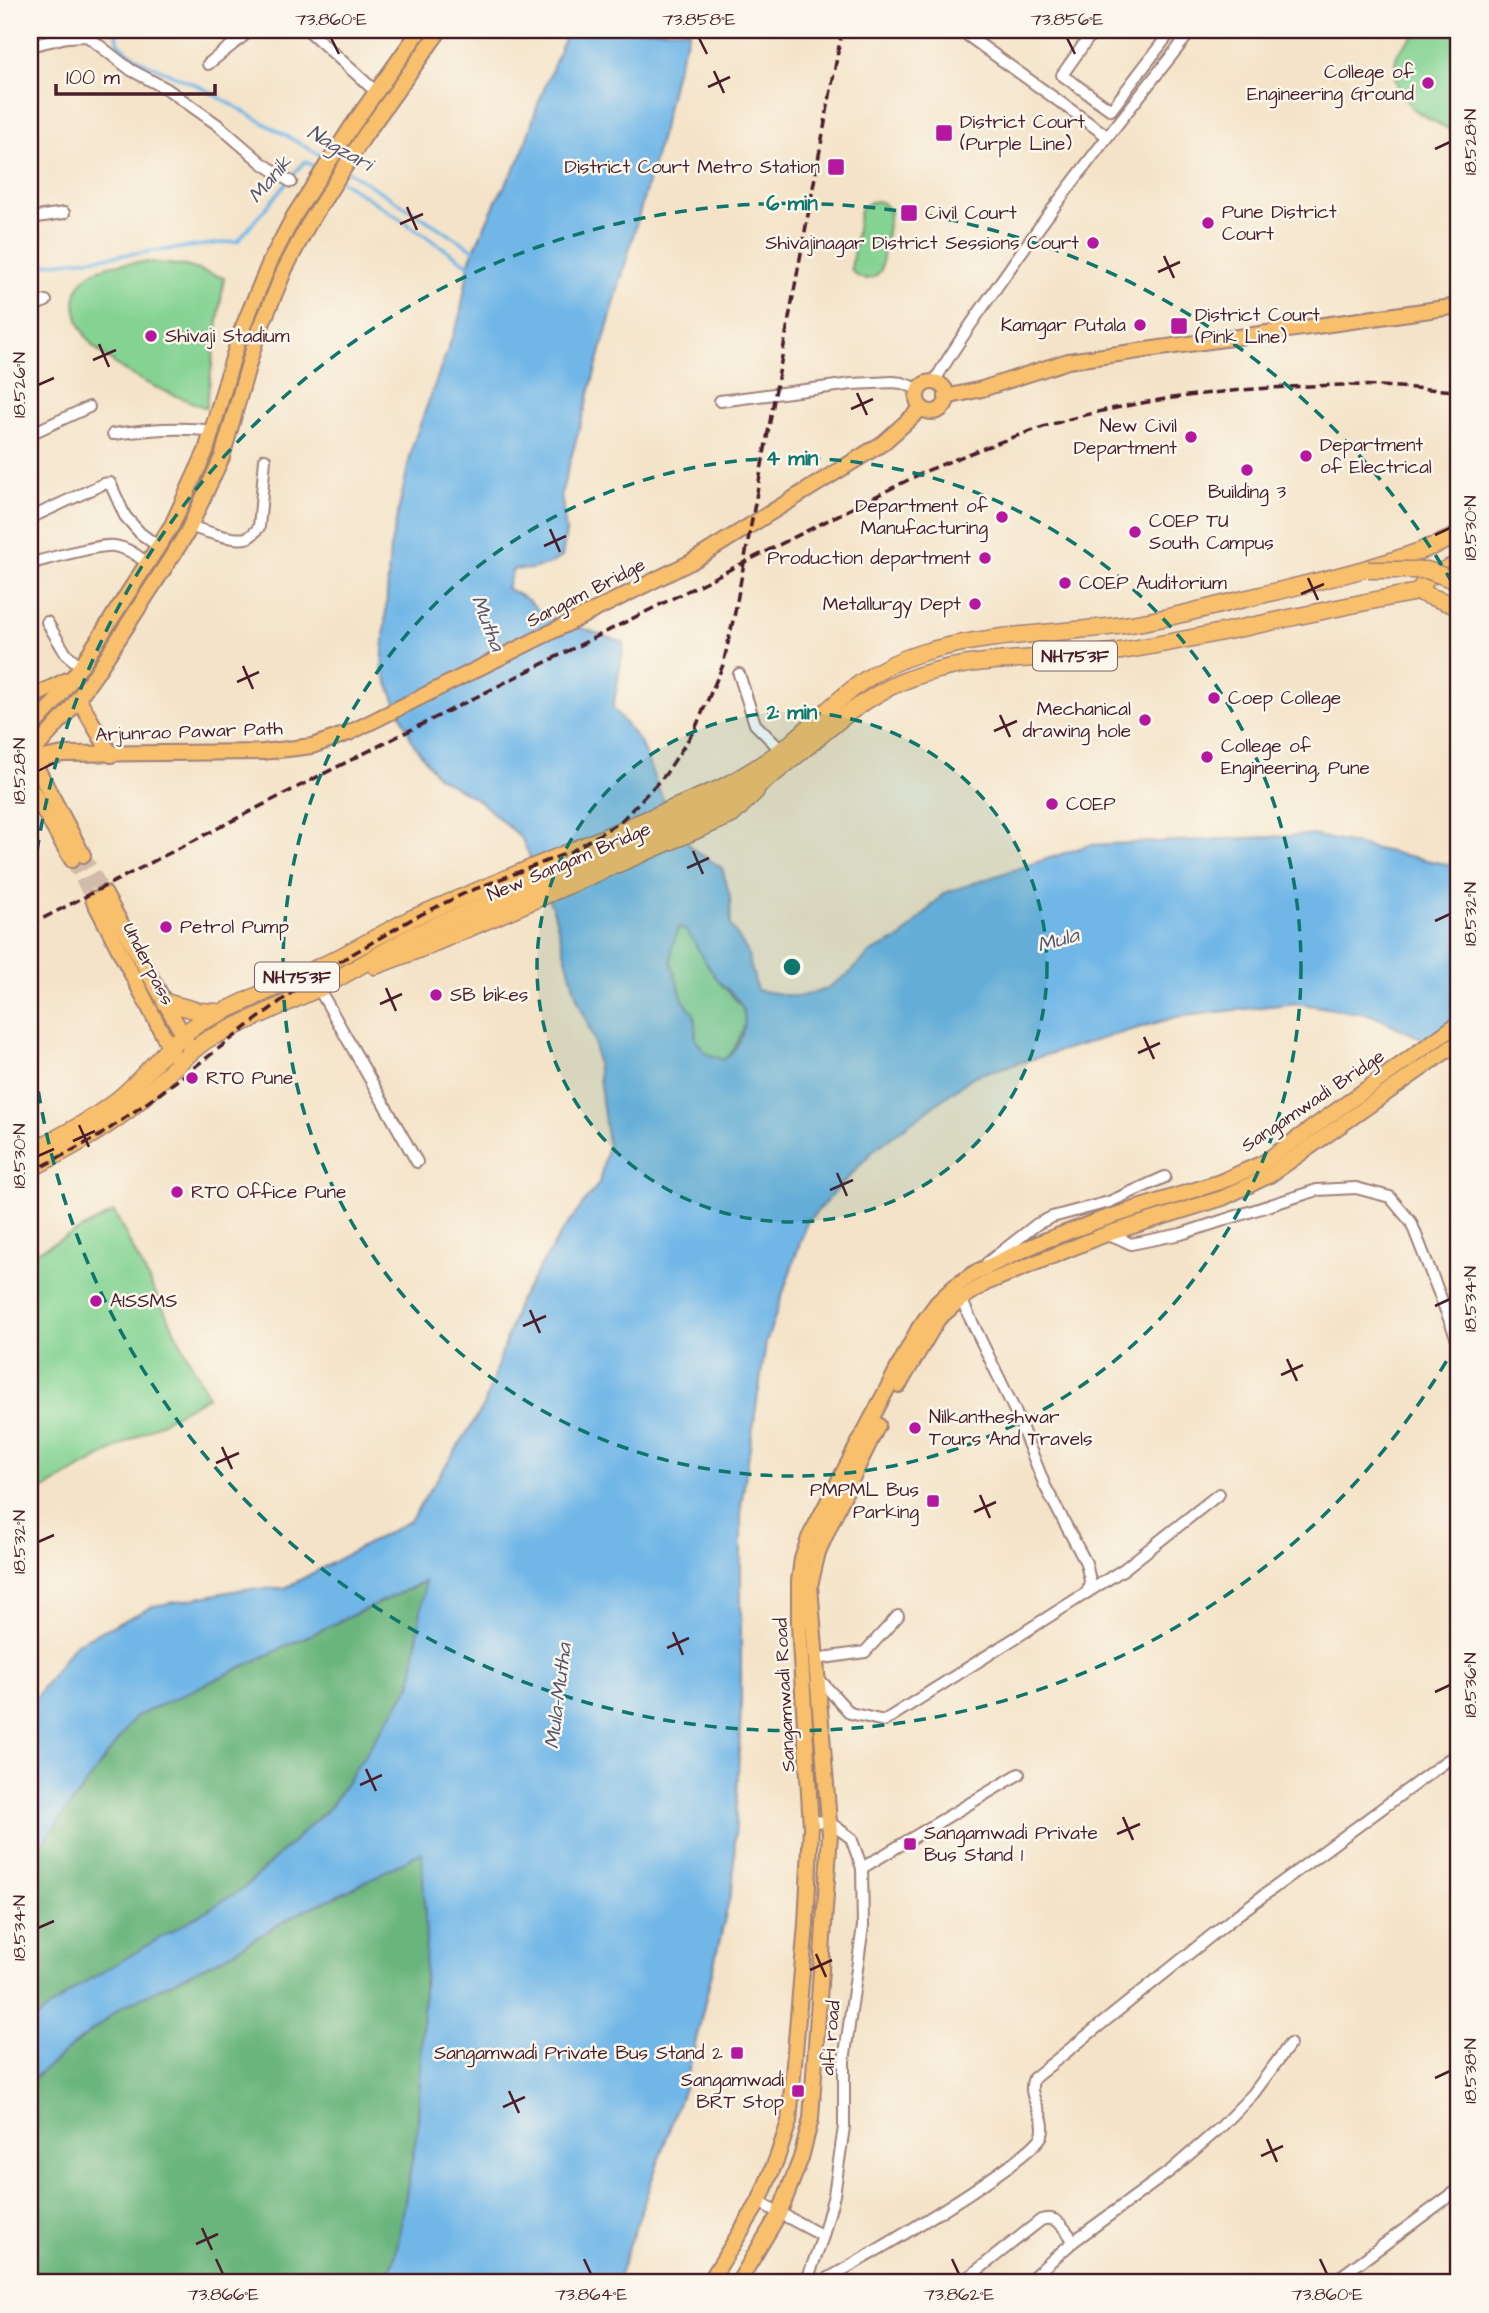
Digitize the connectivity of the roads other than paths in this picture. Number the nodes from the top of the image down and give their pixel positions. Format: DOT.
graph roads {
  1 [pos="251,30"];
  2 [pos="308,30"];
  3 [pos="420,30"];
  4 [pos="440,30"];
  5 [pos="960,30"];
  6 [pos="1094,30"];
  7 [pos="1172,30"];
  8 [pos="1192,30"];
  9 [pos="1182,35"];
  10 [pos="30,46"];
  11 [pos="208,64"];
  12 [pos="375,92"];
  13 [pos="365,108"];
  14 [pos="377,118"];
  15 [pos="1107,136"];
  16 [pos="287,179"];
  17 [pos="64,214"];
  18 [pos="30,218"];
  19 [pos="256,296"];
  20 [pos="46,300"];
  21 [pos="272,300"];
  22 [pos="1459,306"];
  23 [pos="30,307"];
  24 [pos="934,382"];
  25 [pos="919,389"];
  26 [pos="946,397"];
  27 [pos="720,401"];
  28 [pos="89,407"];
  29 [pos="922,408"];
  30 [pos="213,431"];
  31 [pos="30,434"];
  32 [pos="113,434"];
  33 [pos="265,459"];
  34 [pos="30,518"];
  35 [pos="190,526"];
  36 [pos="1459,535"];
  37 [pos="159,547"];
  38 [pos="148,564"];
  39 [pos="30,565"];
  40 [pos="1455,568"];
  41 [pos="1368,569"];
  42 [pos="1459,581"];
  43 [pos="1418,592"];
  44 [pos="1440,600"];
  45 [pos="1459,607"];
  46 [pos="47,622"];
  47 [pos="77,671"];
  48 [pos="739,674"];
  49 [pos="30,698"];
  50 [pos="78,698"];
  51 [pos="30,729"];
  52 [pos="349,733"];
  53 [pos="781,750"];
  54 [pos="81,755"];
  55 [pos="111,755"];
  56 [pos="33,757"];
  57 [pos="36,783"];
  58 [pos="726,802"];
  59 [pos="78,857"];
  60 [pos="416,934"];
  61 [pos="382,944"];
  62 [pos="319,989"];
  63 [pos="165,1002"];
  64 [pos="220,1012"];
  65 [pos="1459,1023"];
  66 [pos="183,1033"];
  67 [pos="1459,1042"];
  68 [pos="169,1046"];
  69 [pos="192,1051"];
  70 [pos="179,1064"];
  71 [pos="1297,1149"];
  72 [pos="30,1152"];
  73 [pos="417,1162"];
  74 [pos="30,1169"];
  75 [pos="1165,1177"];
  76 [pos="1100,1220"];
  77 [pos="1104,1235"];
  78 [pos="981,1278"];
  79 [pos="958,1293"];
  80 [pos="1459,1344"];
  81 [pos="1219,1494"];
  82 [pos="1088,1591"];
  83 [pos="898,1616"];
  84 [pos="816,1659"];
  85 [pos="818,1678"];
  86 [pos="1459,1753"];
  87 [pos="1018,1774"];
  88 [pos="811,1821"];
  89 [pos="829,1822"];
  90 [pos="862,1868"];
  91 [pos="1290,2044"];
  92 [pos="1459,2189"];
  93 [pos="759,2202"];
  94 [pos="779,2214"];
  95 [pos="823,2236"];
  96 [pos="1074,2241"];
  97 [pos="709,2283"];
  98 [pos="738,2283"];
  99 [pos="806,2283"];
  100 [pos="819,2283"];
  101 [pos="961,2283"];
  102 [pos="1026,2283"];
  103 [pos="1332,2283"];
  1 -- 11 [label="street"];
  2 -- 12 [label="street"];
  3 -- 12 [label="main road"];
  4 -- 14 [label="main road"];
  5 -- 15 [label="street"];
  6 -- 7 [label="street"];
  8 -- 9 [label="street"];
  9 -- 15 [label="street"];
  10 -- 16 [label="street"];
  12 -- 13 [label="main road"];
  13 -- 14 [label="main road"];
  13 -- 19 [label="main road, bridge"];
  14 -- 21 [label="main road, bridge"];
  15 -- 24 [label="street"];
  17 -- 18 [label="street"];
  19 -- 21 [label="main road"];
  19 -- 30 [label="main road"];
  20 -- 23 [label="street"];
  21 -- 35 [label="main road"];
  22 -- 26 [label="main road"];
  24 -- 25 [label="main road"];
  24 -- 26 [label="main road"];
  25 -- 27 [label="street"];
  25 -- 29 [label="main road"];
  26 -- 29 [label="main road"];
  28 -- 31 [label="street"];
  29 -- 52 [label="main road, Sangam Bridge"];
  30 -- 32 [label="street"];
  30 -- 37 [label="main road"];
  33 -- 35 [label="street"];
  34 -- 37 [label="street"];
  35 -- 50 [label="main road"];
  36 -- 41 [label="highway"];
  37 -- 38 [label="main road"];
  38 -- 39 [label="street"];
  38 -- 47 [label="main road"];
  40 -- 43 [label="highway"];
  41 -- 42 [label="highway, bridge"];
  41 -- 53 [label="highway, NH753F"];
  42 -- 44 [label="highway"];
  43 -- 44 [label="highway"];
  43 -- 58 [label="highway, NH753F"];
  44 -- 45 [label="highway"];
  46 -- 47 [label="street"];
  47 -- 49 [label="main road"];
  47 -- 51 [label="main road"];
  48 -- 53 [label="street"];
  50 -- 55 [label="main road"];
  50 -- 56 [label="main road"];
  52 -- 55 [label="main road, Arjunrao Pawar Path"];
  53 -- 58 [label="highway, NH753F"];
  54 -- 55 [label="main road, Arjunrao Pawar Path"];
  54 -- 56 [label="main road, Arjunrao Pawar Path"];
  54 -- 57 [label="main road"];
  56 -- 57 [label="main road"];
  57 -- 59 [label="main road"];
  58 -- 60 [label="highway, New Sangam Bridge / NH753F"];
  58 -- 60 [label="highway, New Sangam Bridge / NH753F"];
  60 -- 61 [label="highway, NH753F"];
  60 -- 62 [label="highway, NH753F"];
  61 -- 62 [label="highway, NH753F"];
  61 -- 64 [label="highway, NH753F"];
  62 -- 69 [label="highway, NH753F"];
  62 -- 73 [label="street"];
  63 -- 64 [label="highway"];
  63 -- 66 [label="main road, Underpass"];
  63 -- 68 [label="main road, Underpass"];
  64 -- 66 [label="highway, NH753F"];
  65 -- 71 [label="main road, Sangamwadi Bridge"];
  66 -- 68 [label="highway, NH753F"];
  66 -- 69 [label="main road, Underpass"];
  67 -- 71 [label="main road, Sangamwadi Bridge"];
  68 -- 70 [label="main road, Underpass"];
  68 -- 72 [label="highway, NH753F"];
  69 -- 70 [label="highway, NH753F"];
  70 -- 74 [label="highway, NH753F"];
  71 -- 76 [label="main road, Sangamwadi Bridge"];
  71 -- 77 [label="main road, Sangamwadi Bridge"];
  75 -- 78 [label="street"];
  76 -- 78 [label="main road, Sangamwadi Road"];
  77 -- 78 [label="main road, Sangamwadi Bridge"];
  77 -- 80 [label="street"];
  78 -- 79 [label="main road, Sangamwadi Road"];
  79 -- 82 [label="street"];
  79 -- 84 [label="main road, Sangamwadi Road"];
  79 -- 88 [label="main road, Sangamwadi Road"];
  81 -- 82 [label="street"];
  82 -- 85 [label="street"];
  83 -- 84 [label="street"];
  84 -- 85 [label="main road, Sangamwadi Road"];
  85 -- 89 [label="main road, Sangamwadi Road"];
  86 -- 100 [label="street"];
  87 -- 90 [label="street"];
  88 -- 89 [label="street"];
  88 -- 93 [label="main road, Sangamwadi Road"];
  89 -- 90 [label="street, alfi road"];
  89 -- 94 [label="main road, Sangamwadi Road"];
  90 -- 95 [label="street, alfi road"];
  91 -- 96 [label="street"];
  92 -- 103 [label="street"];
  93 -- 94 [label="street"];
  93 -- 97 [label="main road, Sangamwadi Road"];
  94 -- 95 [label="street"];
  94 -- 98 [label="main road, Sangamwadi Road"];
  95 -- 99 [label="street, alfi road"];
  96 -- 101 [label="street"];
  96 -- 102 [label="street"];
}
